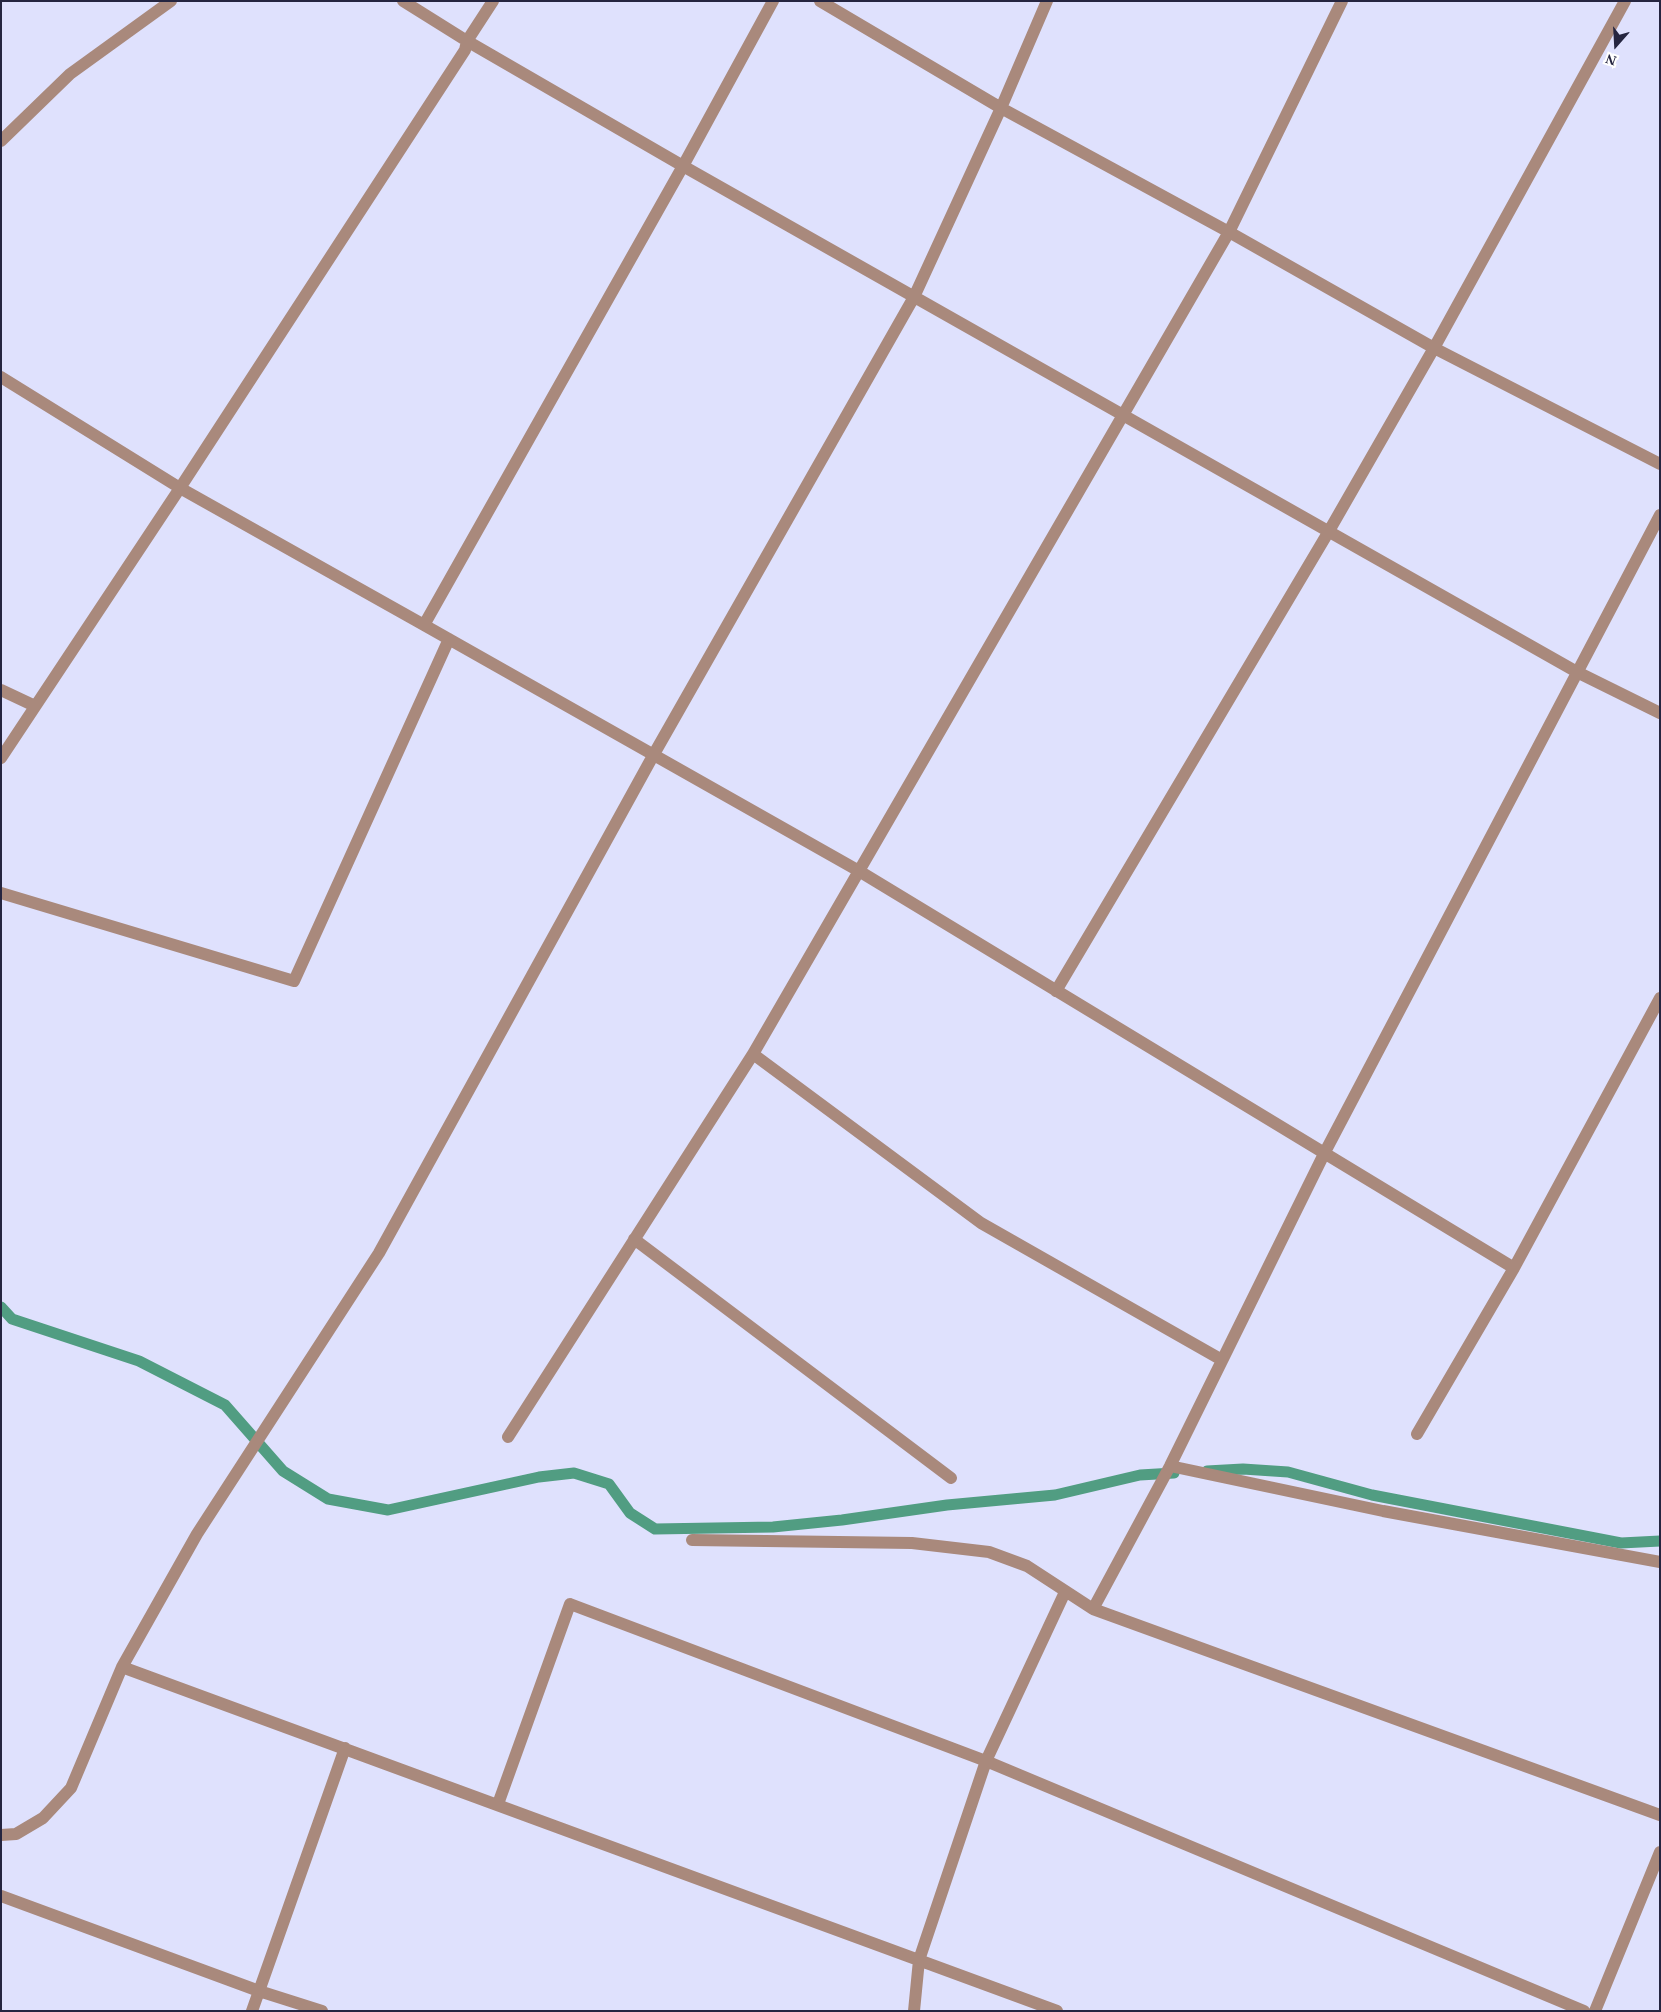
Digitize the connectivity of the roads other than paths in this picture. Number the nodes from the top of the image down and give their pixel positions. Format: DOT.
graph roads {
  1 [pos="171,1"];
  2 [pos="403,1"];
  3 [pos="493,1"];
  4 [pos="773,1"];
  5 [pos="820,1"];
  6 [pos="1047,1"];
  7 [pos="1342,1"];
  8 [pos="1625,1"];
  9 [pos="468,41"];
  10 [pos="1001,108"];
  11 [pos="1,141"];
  12 [pos="683,166"];
  13 [pos="1228,232"];
  14 [pos="914,297"];
  15 [pos="1434,348"];
  16 [pos="1,377"];
  17 [pos="1122,414"];
  18 [pos="1660,464"];
  19 [pos="180,488"];
  20 [pos="1660,515"];
  21 [pos="1330,531"];
  22 [pos="424,626"];
  23 [pos="449,639"];
  24 [pos="1577,672"];
  25 [pos="1,690"];
  26 [pos="35,706"];
  27 [pos="1660,713"];
  28 [pos="654,754"];
  29 [pos="1,758"];
  30 [pos="859,871"];
  31 [pos="1,893"];
  32 [pos="1056,991"];
  33 [pos="1660,998"];
  34 [pos="753,1054"];
  35 [pos="1325,1152"];
  36 [pos="634,1239"];
  37 [pos="1514,1268"];
  38 [pos="1222,1360"];
  39 [pos="1418,1434"];
  40 [pos="508,1437"];
  41 [pos="1170,1466"];
  42 [pos="951,1478"];
  43 [pos="692,1540"];
  44 [pos="1660,1562"];
  45 [pos="1065,1592"];
  46 [pos="1093,1609"];
  47 [pos="122,1667"];
  48 [pos="345,1748"];
  49 [pos="986,1761"];
  50 [pos="498,1804"];
  51 [pos="1660,1816"];
  52 [pos="1,1834"];
  53 [pos="1660,1852"];
  54 [pos="1,1896"];
  55 [pos="919,1960"];
  56 [pos="259,1991"];
  57 [pos="252,2011"];
  58 [pos="322,2011"];
  59 [pos="914,2011"];
  60 [pos="1057,2011"];
  61 [pos="1584,2011"];
  62 [pos="1595,2011"];
  1 -- 11 [label="street"];
  2 -- 9 [label="street"];
  3 -- 9 [label="street"];
  4 -- 12 [label="street"];
  5 -- 10 [label="street"];
  6 -- 10 [label="street"];
  7 -- 13 [label="street"];
  8 -- 15 [label="street"];
  9 -- 12 [label="street"];
  9 -- 19 [label="street"];
  10 -- 13 [label="street"];
  10 -- 14 [label="street"];
  12 -- 14 [label="street"];
  12 -- 22 [label="street"];
  13 -- 15 [label="street"];
  13 -- 17 [label="street"];
  14 -- 17 [label="street"];
  14 -- 28 [label="street"];
  15 -- 18 [label="street"];
  15 -- 21 [label="street"];
  16 -- 19 [label="street"];
  17 -- 21 [label="street"];
  17 -- 30 [label="street"];
  19 -- 22 [label="street"];
  19 -- 26 [label="street"];
  20 -- 24 [label="street"];
  21 -- 24 [label="street"];
  21 -- 32 [label="street"];
  22 -- 23 [label="street"];
  23 -- 28 [label="street"];
  23 -- 31 [label="street"];
  24 -- 27 [label="street"];
  24 -- 35 [label="street"];
  25 -- 26 [label="street"];
  26 -- 29 [label="street"];
  28 -- 30 [label="street"];
  28 -- 47 [label="street"];
  30 -- 32 [label="street"];
  30 -- 34 [label="street"];
  32 -- 35 [label="street"];
  33 -- 37 [label="street"];
  34 -- 36 [label="street"];
  34 -- 38 [label="street"];
  35 -- 37 [label="street"];
  35 -- 38 [label="street"];
  36 -- 40 [label="street"];
  36 -- 42 [label="street"];
  37 -- 39 [label="street"];
  38 -- 41 [label="street"];
  41 -- 44 [label="street"];
  41 -- 46 [label="street"];
  43 -- 45 [label="street"];
  45 -- 46 [label="street"];
  45 -- 49 [label="street"];
  46 -- 51 [label="street"];
  47 -- 48 [label="street"];
  47 -- 52 [label="street"];
  48 -- 50 [label="street"];
  48 -- 56 [label="street"];
  49 -- 50 [label="street"];
  49 -- 55 [label="street"];
  49 -- 61 [label="street"];
  50 -- 55 [label="street"];
  53 -- 62 [label="street"];
  54 -- 56 [label="street"];
  55 -- 59 [label="street"];
  55 -- 60 [label="street"];
  56 -- 57 [label="street"];
  56 -- 58 [label="street"];
}
